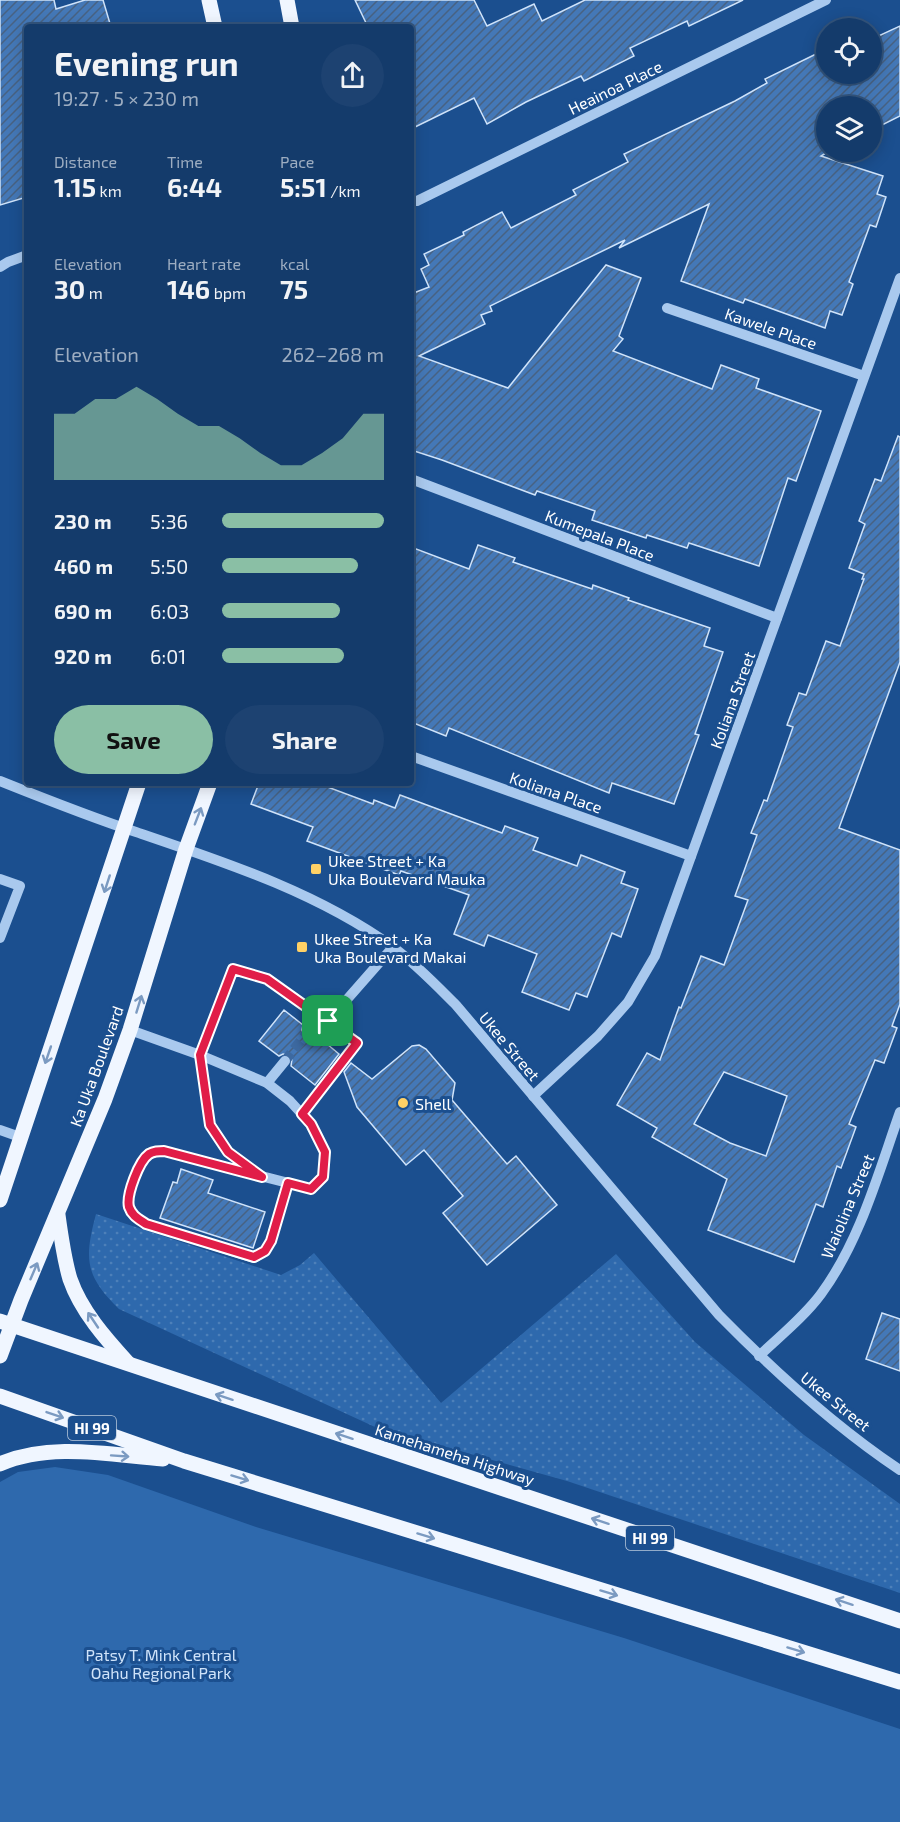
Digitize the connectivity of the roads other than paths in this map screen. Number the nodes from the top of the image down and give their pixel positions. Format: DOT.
graph roads {
  1 [pos="210,0"];
  2 [pos="287,0"];
  3 [pos="826,0"];
  4 [pos="214,24"];
  5 [pos="291,24"];
  6 [pos="417,201"];
  7 [pos="24,256"];
  8 [pos="0,267"];
  9 [pos="900,278"];
  10 [pos="667,308"];
  11 [pos="864,376"];
  12 [pos="414,480"];
  13 [pos="777,618"];
  14 [pos="414,757"];
  15 [pos="0,782"];
  16 [pos="138,786"];
  17 [pos="209,786"];
  18 [pos="125,828"];
  19 [pos="186,849"];
  20 [pos="691,856"];
  21 [pos="0,879"];
  22 [pos="0,938"];
  23 [pos="393,947"];
  24 [pos="324,1018"];
  25 [pos="130,1030"];
  26 [pos="309,1030"];
  27 [pos="200,1055"];
  28 [pos="285,1061"];
  29 [pos="267,1083"];
  30 [pos="533,1096"];
  31 [pos="900,1112"];
  32 [pos="302,1114"];
  33 [pos="0,1130"];
  34 [pos="20,1137"];
  35 [pos="12,1161"];
  36 [pos="262,1177"];
  37 [pos="0,1181"];
  38 [pos="288,1183"];
  39 [pos="0,1200"];
  40 [pos="58,1214"];
  41 [pos="6,1323"];
  42 [pos="0,1356"];
  43 [pos="759,1356"];
  44 [pos="130,1366"];
  45 [pos="0,1396"];
  46 [pos="184,1461"];
  47 [pos="0,1464"];
  48 [pos="900,1470"];
  49 [pos="900,1621"];
  50 [pos="900,1682"];
  1 -- 4 [label="main road"];
  2 -- 5 [label="main road"];
  3 -- 6 [label="street, Heainoa Place"];
  7 -- 8 [label="street"];
  9 -- 11 [label="street, Koliana Street"];
  10 -- 11 [label="street, Kawele Place"];
  11 -- 13 [label="street, Koliana Street"];
  12 -- 13 [label="street, Kumepala Place"];
  13 -- 20 [label="street, Koliana Street"];
  14 -- 20 [label="street, Koliana Place"];
  15 -- 18 [label="street, Ukee Street"];
  16 -- 18 [label="main road"];
  19 -- 17 [label="main road, Ka Uka Boulevard, one-way"];
  18 -- 19 [label="street, Ukee Street"];
  18 -- 34 [label="main road, one-way"];
  19 -- 23 [label="street, Ukee Street"];
  25 -- 19 [label="main road, Ka Uka Boulevard, one-way"];
  20 -- 30 [label="street, Koliana Street"];
  21 -- 22 [label="street"];
  23 -- 24 [label="street"];
  23 -- 30 [label="street, Ukee Street"];
  24 -- 26 [label="street"];
  24 -- 27 [label="street"];
  24 -- 32 [label="street"];
  25 -- 27 [label="street"];
  25 -- 40 [label="main road, Ka Uka Boulevard"];
  27 -- 29 [label="street"];
  27 -- 36 [label="street"];
  28 -- 29 [label="street"];
  29 -- 32 [label="street"];
  30 -- 43 [label="street, Ukee Street"];
  31 -- 43 [label="street, Waiolina Street"];
  32 -- 38 [label="street"];
  33 -- 34 [label="street"];
  34 -- 35 [label="main road"];
  35 -- 37 [label="main road"];
  35 -- 39 [label="main road"];
  36 -- 38 [label="street"];
  36 -- 38 [label="street"];
  41 -- 40 [label="main road, Ka Uka Boulevard, one-way"];
  44 -- 40 [label="main road, one-way"];
  41 -- 42 [label="main road, Ka Uka Boulevard"];
  41 -- 44 [label="main road, Kamehameha Highway / HI 99"];
  43 -- 48 [label="street, Ukee Street"];
  49 -- 44 [label="main road, Kamehameha Highway / HI 99, one-way"];
  45 -- 46 [label="main road, HI 99, one-way"];
  47 -- 46 [label="main road, one-way"];
  46 -- 50 [label="main road, HI 99, one-way"];
}
